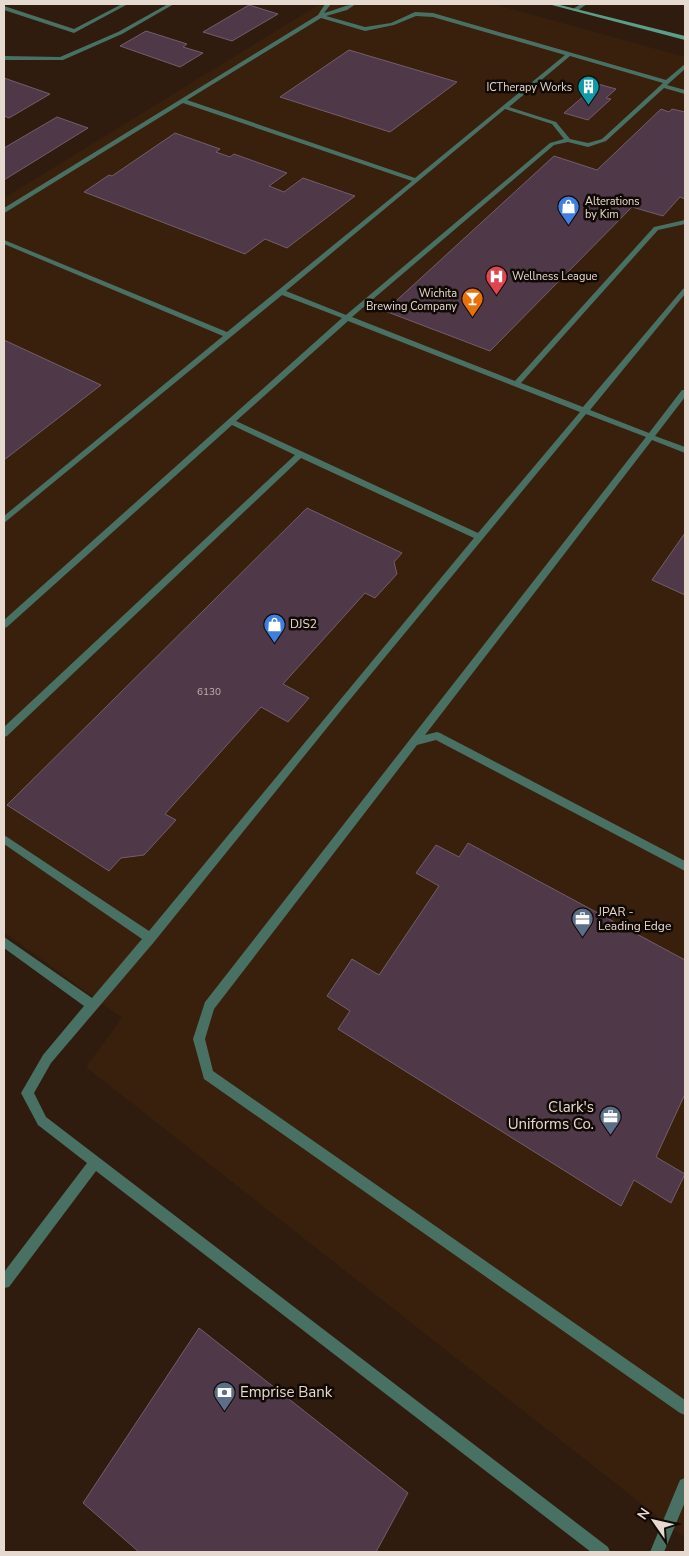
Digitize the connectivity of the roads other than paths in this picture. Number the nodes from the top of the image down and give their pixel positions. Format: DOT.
graph roads {
  1 [pos="125,4"];
  2 [pos="171,4"];
  3 [pos="328,4"];
  4 [pos="354,4"];
  5 [pos="551,4"];
  6 [pos="584,4"];
  7 [pos="4,8"];
  8 [pos="575,10"];
  9 [pos="320,16"];
  10 [pos="685,38"];
  11 [pos="569,54"];
  12 [pos="4,58"];
  13 [pos="685,66"];
  14 [pos="665,84"];
  15 [pos="685,92"];
  16 [pos="183,101"];
  17 [pos="504,108"];
  18 [pos="568,140"];
  19 [pos="416,180"];
  20 [pos="4,211"];
  21 [pos="685,222"];
  22 [pos="4,242"];
  23 [pos="685,290"];
  24 [pos="281,292"];
  25 [pos="347,318"];
  26 [pos="228,335"];
  27 [pos="516,384"];
  28 [pos="685,392"];
  29 [pos="586,412"];
  30 [pos="232,422"];
  31 [pos="651,437"];
  32 [pos="685,450"];
  33 [pos="300,454"];
  34 [pos="4,520"];
  35 [pos="480,537"];
  36 [pos="4,625"];
  37 [pos="4,733"];
  38 [pos="412,742"];
  39 [pos="4,839"];
  40 [pos="685,866"];
  41 [pos="150,938"];
  42 [pos="4,942"];
  43 [pos="92,1005"];
  44 [pos="96,1161"];
  45 [pos="4,1282"];
  46 [pos="685,1408"];
  47 [pos="685,1485"];
  48 [pos="603,1552"];
  49 [pos="656,1552"];
  1 -- 7 [label="street"];
  2 -- 12 [label="street"];
  3 -- 9 [label="street"];
  4 -- 9 [label="street"];
  5 -- 8 [label="main road"];
  6 -- 8 [label="street"];
  8 -- 10 [label="main road"];
  9 -- 11 [label="street"];
  9 -- 16 [label="street"];
  11 -- 14 [label="street"];
  11 -- 17 [label="street"];
  13 -- 14 [label="street"];
  14 -- 15 [label="street"];
  14 -- 18 [label="street"];
  16 -- 19 [label="street"];
  16 -- 20 [label="street"];
  17 -- 18 [label="street"];
  17 -- 19 [label="street"];
  18 -- 25 [label="street"];
  19 -- 24 [label="street"];
  21 -- 27 [label="street"];
  22 -- 26 [label="street"];
  23 -- 29 [label="street"];
  24 -- 25 [label="street"];
  24 -- 26 [label="street"];
  25 -- 27 [label="street"];
  25 -- 30 [label="street"];
  26 -- 34 [label="street"];
  27 -- 29 [label="street"];
  28 -- 31 [label="street"];
  29 -- 31 [label="street"];
  29 -- 35 [label="street"];
  30 -- 33 [label="street"];
  30 -- 36 [label="street"];
  31 -- 32 [label="street"];
  31 -- 38 [label="street"];
  33 -- 35 [label="street"];
  33 -- 37 [label="street"];
  35 -- 41 [label="street"];
  38 -- 40 [label="street"];
  38 -- 46 [label="street"];
  39 -- 41 [label="street"];
  41 -- 43 [label="street"];
  42 -- 43 [label="street"];
  43 -- 44 [label="street"];
  44 -- 45 [label="street"];
  44 -- 48 [label="street"];
  47 -- 49 [label="street"];
}
